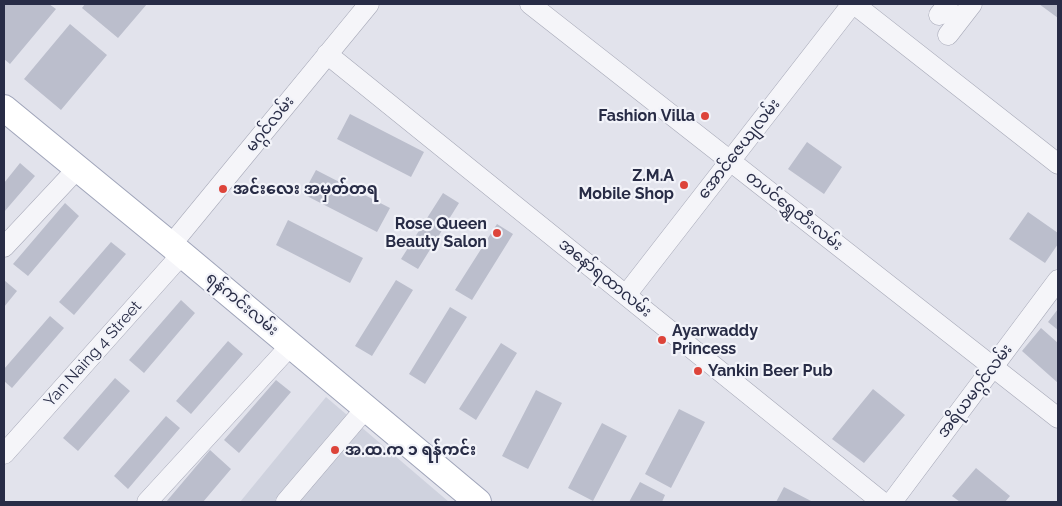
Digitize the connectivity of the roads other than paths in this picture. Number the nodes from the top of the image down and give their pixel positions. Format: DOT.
graph roads {
  1 [pos="368,4"];
  2 [pos="530,4"];
  3 [pos="853,4"];
  4 [pos="972,4"];
  5 [pos="948,35"];
  6 [pos="327,54"];
  7 [pos="4,108"];
  8 [pos="730,161"];
  9 [pos="1058,164"];
  10 [pos="77,169"];
  11 [pos="4,247"];
  12 [pos="176,250"];
  13 [pos="1058,280"];
  14 [pos="626,294"];
  15 [pos="290,345"];
  16 [pos="993,366"];
  17 [pos="366,408"];
  18 [pos="1058,418"];
  19 [pos="4,454"];
  20 [pos="147,502"];
  21 [pos="286,502"];
  22 [pos="478,502"];
  23 [pos="882,502"];
  24 [pos="892,502"];
  1 -- 6 [label="street, မဂ္ဂင်လမ်း"];
  2 -- 8 [label="street, တပင်ရွှေထီးလမ်း"];
  3 -- 8 [label="street, အောင်ဇေယျလမ်း"];
  3 -- 9 [label="street"];
  4 -- 5 [label="street"];
  6 -- 12 [label="street, မဂ္ဂင်လမ်း"];
  6 -- 14 [label="street, အနော်ရထာလမ်း"];
  7 -- 10 [label="main road, ရန်ကင်းလမ်း"];
  8 -- 14 [label="street, အောင်ဇေယျလမ်း"];
  8 -- 16 [label="street, တပင်ရွှေထီးလမ်း"];
  10 -- 11 [label="street"];
  10 -- 12 [label="main road, ရန်ကင်းလမ်း"];
  12 -- 15 [label="main road, ရန်ကင်းလမ်း"];
  12 -- 19 [label="street, Yan Naing 4 Street"];
  13 -- 16 [label="street, အရိယမဂ္ဂင်လမ်း"];
  14 -- 23 [label="street, အနော်ရထာလမ်း"];
  15 -- 17 [label="main road, ရန်ကင်းလမ်း"];
  15 -- 20 [label="street"];
  16 -- 18 [label="street, တပင်ရွှေထီးလမ်း"];
  16 -- 24 [label="street, အရိယမဂ္ဂင်လမ်း"];
  17 -- 21 [label="street"];
  17 -- 22 [label="main road, ရန်ကင်းလမ်း"];
}
